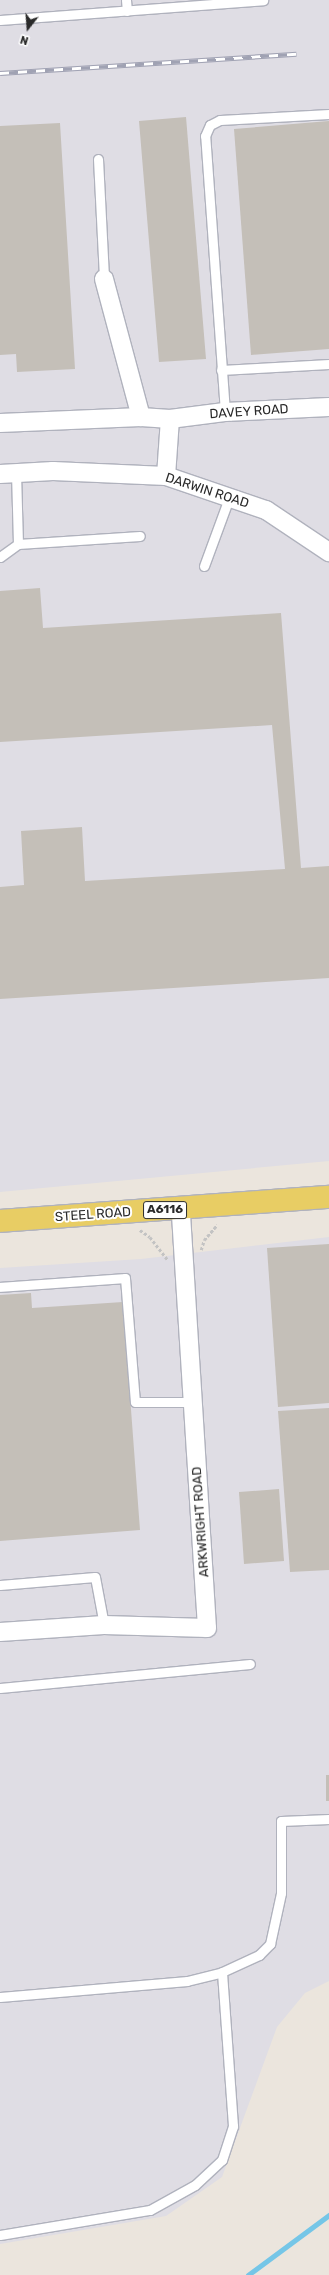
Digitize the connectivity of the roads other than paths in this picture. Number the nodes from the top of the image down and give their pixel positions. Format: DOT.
graph roads {
  1 [pos="126,0"];
  2 [pos="263,0"];
  3 [pos="127,11"];
  4 [pos="0,20"];
  5 [pos="329,114"];
  6 [pos="98,159"];
  7 [pos="104,279"];
  8 [pos="329,364"];
  9 [pos="221,370"];
  10 [pos="329,407"];
  11 [pos="225,412"];
  12 [pos="141,417"];
  13 [pos="170,419"];
  14 [pos="0,423"];
  15 [pos="8,474"];
  16 [pos="166,476"];
  17 [pos="229,498"];
  18 [pos="140,536"];
  19 [pos="18,544"];
  20 [pos="329,552"];
  21 [pos="0,557"];
  22 [pos="204,566"];
  23 [pos="329,1197"];
  24 [pos="181,1209"];
  25 [pos="0,1221"];
  26 [pos="0,1287"];
  27 [pos="193,1402"];
  28 [pos="0,1585"];
  29 [pos="104,1625"];
  30 [pos="0,1632"];
  31 [pos="250,1664"];
  32 [pos="0,1688"];
  33 [pos="329,1819"];
  34 [pos="222,1972"];
  35 [pos="0,1997"];
  36 [pos="0,2235"];
  1 -- 3 [label="lane"];
  2 -- 3 [label="lane"];
  3 -- 4 [label="lane"];
  5 -- 9 [label="lane"];
  6 -- 7 [label="lane"];
  7 -- 12 [label="street"];
  8 -- 9 [label="lane"];
  9 -- 11 [label="lane"];
  10 -- 11 [label="street, DAVEY ROAD"];
  11 -- 13 [label="street, DAVEY ROAD"];
  12 -- 13 [label="street, DAVEY ROAD"];
  12 -- 14 [label="street, DAVEY ROAD"];
  13 -- 16 [label="street"];
  15 -- 16 [label="street, DARWIN ROAD"];
  15 -- 19 [label="lane"];
  16 -- 17 [label="street, DARWIN ROAD"];
  17 -- 20 [label="street, DARWIN ROAD"];
  17 -- 22 [label="lane"];
  18 -- 19 [label="lane"];
  19 -- 21 [label="lane"];
  23 -- 24 [label="main road, STEEL ROAD / A6116"];
  24 -- 25 [label="main road, STEEL ROAD / A6116"];
  24 -- 27 [label="street, ARKWRIGHT ROAD"];
  26 -- 27 [label="lane"];
  27 -- 29 [label="street, ARKWRIGHT ROAD"];
  28 -- 29 [label="lane"];
  29 -- 30 [label="street, ARKWRIGHT ROAD"];
  31 -- 32 [label="lane"];
  33 -- 34 [label="lane"];
  34 -- 35 [label="lane"];
  34 -- 36 [label="lane"];
}
